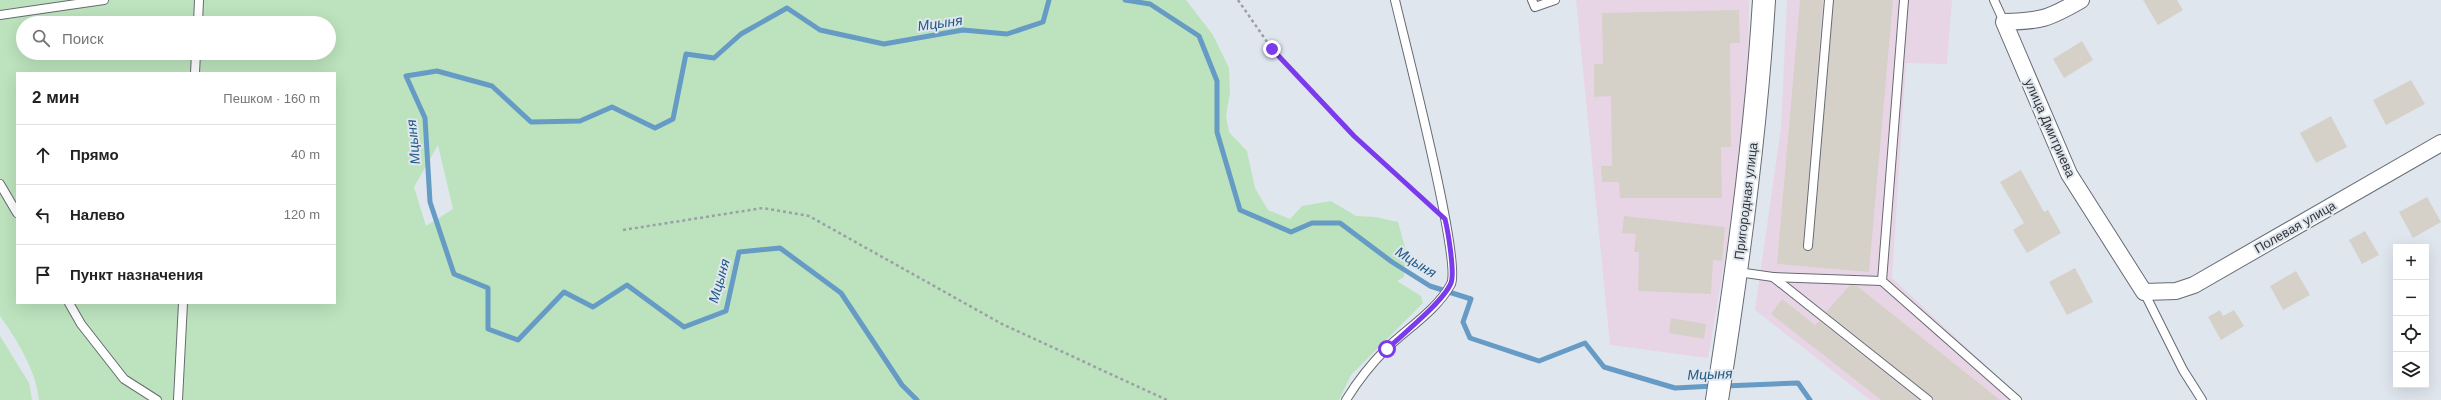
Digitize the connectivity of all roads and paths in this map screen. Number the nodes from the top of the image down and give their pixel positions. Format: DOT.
graph roads {
  1 [pos="104,0"];
  2 [pos="199,0"];
  3 [pos="1238,0"];
  4 [pos="1395,0"];
  5 [pos="1532,0"];
  6 [pos="1556,0"];
  7 [pos="1764,0"];
  8 [pos="1829,0"];
  9 [pos="1904,0"];
  10 [pos="1994,0"];
  11 [pos="2081,0"];
  12 [pos="0,15"];
  13 [pos="198,16"];
  14 [pos="2004,22"];
  15 [pos="196,60"];
  16 [pos="195,72"];
  17 [pos="2441,143"];
  18 [pos="0,184"];
  19 [pos="16,211"];
  20 [pos="1445,219"];
  21 [pos="623,230"];
  22 [pos="1808,246"];
  23 [pos="1738,272"];
  24 [pos="1773,277"];
  25 [pos="1882,282"];
  26 [pos="2144,292"];
  27 [pos="70,304"];
  28 [pos="183,304"];
  29 [pos="157,400"];
  30 [pos="178,400"];
  31 [pos="1167,400"];
  32 [pos="1346,400"];
  33 [pos="1717,400"];
  34 [pos="1928,400"];
  35 [pos="2018,400"];
  36 [pos="2202,400"];
  1 -- 12 [label="lane"];
  2 -- 13 [label="lane"];
  3 -- 20 [label="path"];
  4 -- 20 [label="lane"];
  5 -- 6 [label="lane"];
  7 -- 23 [label="street, Пригородная улица"];
  8 -- 22 [label="lane"];
  9 -- 25 [label="lane"];
  10 -- 14 [label="lane"];
  11 -- 14 [label="street"];
  14 -- 26 [label="street, улица Дмитриева"];
  15 -- 16 [label="lane"];
  17 -- 26 [label="street, Полевая улица"];
  18 -- 19 [label="lane"];
  20 -- 32 [label="lane"];
  21 -- 31 [label="path"];
  23 -- 24 [label="lane"];
  23 -- 33 [label="street, Пригородная улица"];
  24 -- 25 [label="lane"];
  24 -- 34 [label="lane"];
  25 -- 35 [label="lane"];
  26 -- 36 [label="lane"];
  27 -- 29 [label="lane"];
  28 -- 30 [label="lane"];
}
